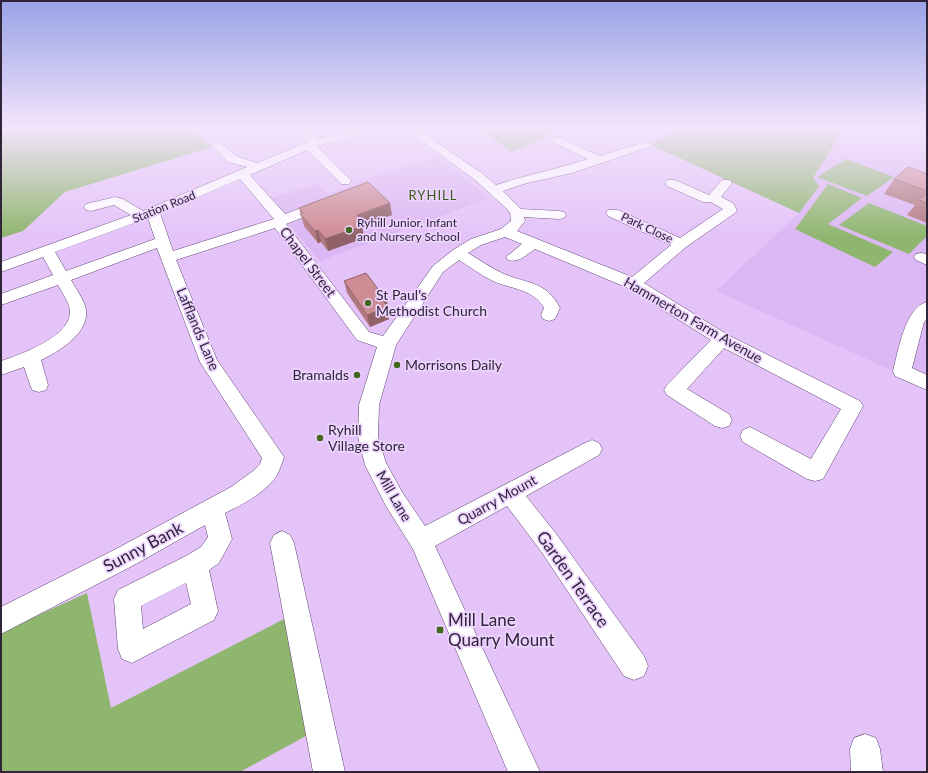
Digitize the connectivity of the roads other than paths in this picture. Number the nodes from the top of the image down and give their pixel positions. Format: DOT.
graph roads {
  1 [pos="330,165"];
  2 [pos="462,165"];
  3 [pos="583,165"];
  4 [pos="256,166"];
  5 [pos="242,173"];
  6 [pos="344,181"];
  7 [pos="671,183"];
  8 [pos="726,183"];
  9 [pos="495,190"];
  10 [pos="339,198"];
  11 [pos="713,198"];
  12 [pos="91,207"];
  13 [pos="517,213"];
  14 [pos="613,213"];
  15 [pos="148,214"];
  16 [pos="559,215"];
  17 [pos="280,221"];
  18 [pos="506,232"];
  19 [pos="163,241"];
  20 [pos="532,244"];
  21 [pos="681,244"];
  22 [pos="47,251"];
  23 [pos="458,253"];
  24 [pos="513,256"];
  25 [pos="168,258"];
  26 [pos="1,267"];
  27 [pos="63,277"];
  28 [pos="634,284"];
  29 [pos="1,300"];
  30 [pos="927,307"];
  31 [pos="549,315"];
  32 [pos="722,339"];
  33 [pos="387,344"];
  34 [pos="31,358"];
  35 [pos="1,368"];
  36 [pos="927,383"];
  37 [pos="39,385"];
  38 [pos="722,420"];
  39 [pos="750,436"];
  40 [pos="575,451"];
  41 [pos="273,457"];
  42 [pos="511,493"];
  43 [pos="213,510"];
  44 [pos="421,541"];
  45 [pos="282,543"];
  46 [pos="195,565"];
  47 [pos="1,621"];
  48 [pos="634,666"];
  49 [pos="329,772"];
  50 [pos="524,772"];
  1 -- 6 [label="street"];
  2 -- 9 [label="street"];
  3 -- 9 [label="street"];
  4 -- 5 [label="street, Station Road"];
  5 -- 15 [label="street, Station Road"];
  5 -- 17 [label="street"];
  7 -- 11 [label="street"];
  8 -- 11 [label="street"];
  9 -- 13 [label="street"];
  10 -- 17 [label="street"];
  11 -- 21 [label="street, Park Close"];
  12 -- 15 [label="street"];
  13 -- 16 [label="street"];
  13 -- 18 [label="street"];
  14 -- 21 [label="street, Park Close"];
  15 -- 19 [label="street, Lafflands Lane"];
  15 -- 22 [label="street, Station Road"];
  17 -- 25 [label="street, Chapel Street"];
  17 -- 33 [label="street, Chapel Street"];
  18 -- 20 [label="street, Hammerton Farm Avenue"];
  18 -- 23 [label="street, Mill Lane"];
  19 -- 25 [label="street, Lafflands Lane"];
  19 -- 27 [label="street"];
  20 -- 24 [label="street"];
  20 -- 28 [label="street, Hammerton Farm Avenue"];
  21 -- 28 [label="street, Park Close"];
  22 -- 26 [label="street, Station Road"];
  22 -- 27 [label="street"];
  23 -- 31 [label="street"];
  23 -- 33 [label="street, Mill Lane"];
  25 -- 41 [label="street, Lafflands Lane"];
  27 -- 29 [label="street"];
  27 -- 34 [label="street"];
  28 -- 32 [label="street, Hammerton Farm Avenue"];
  30 -- 36 [label="street"];
  32 -- 38 [label="street"];
  32 -- 39 [label="street, Hammerton Farm Avenue"];
  33 -- 44 [label="street, Mill Lane"];
  34 -- 35 [label="street"];
  34 -- 37 [label="street"];
  40 -- 42 [label="street, Quarry Mount"];
  41 -- 43 [label="street, Sunny Bank"];
  42 -- 44 [label="street, Quarry Mount"];
  42 -- 48 [label="street, Garden Terrace"];
  43 -- 46 [label="street"];
  43 -- 47 [label="street, Sunny Bank"];
  44 -- 50 [label="street, Mill Lane"];
  45 -- 49 [label="street"];
}
